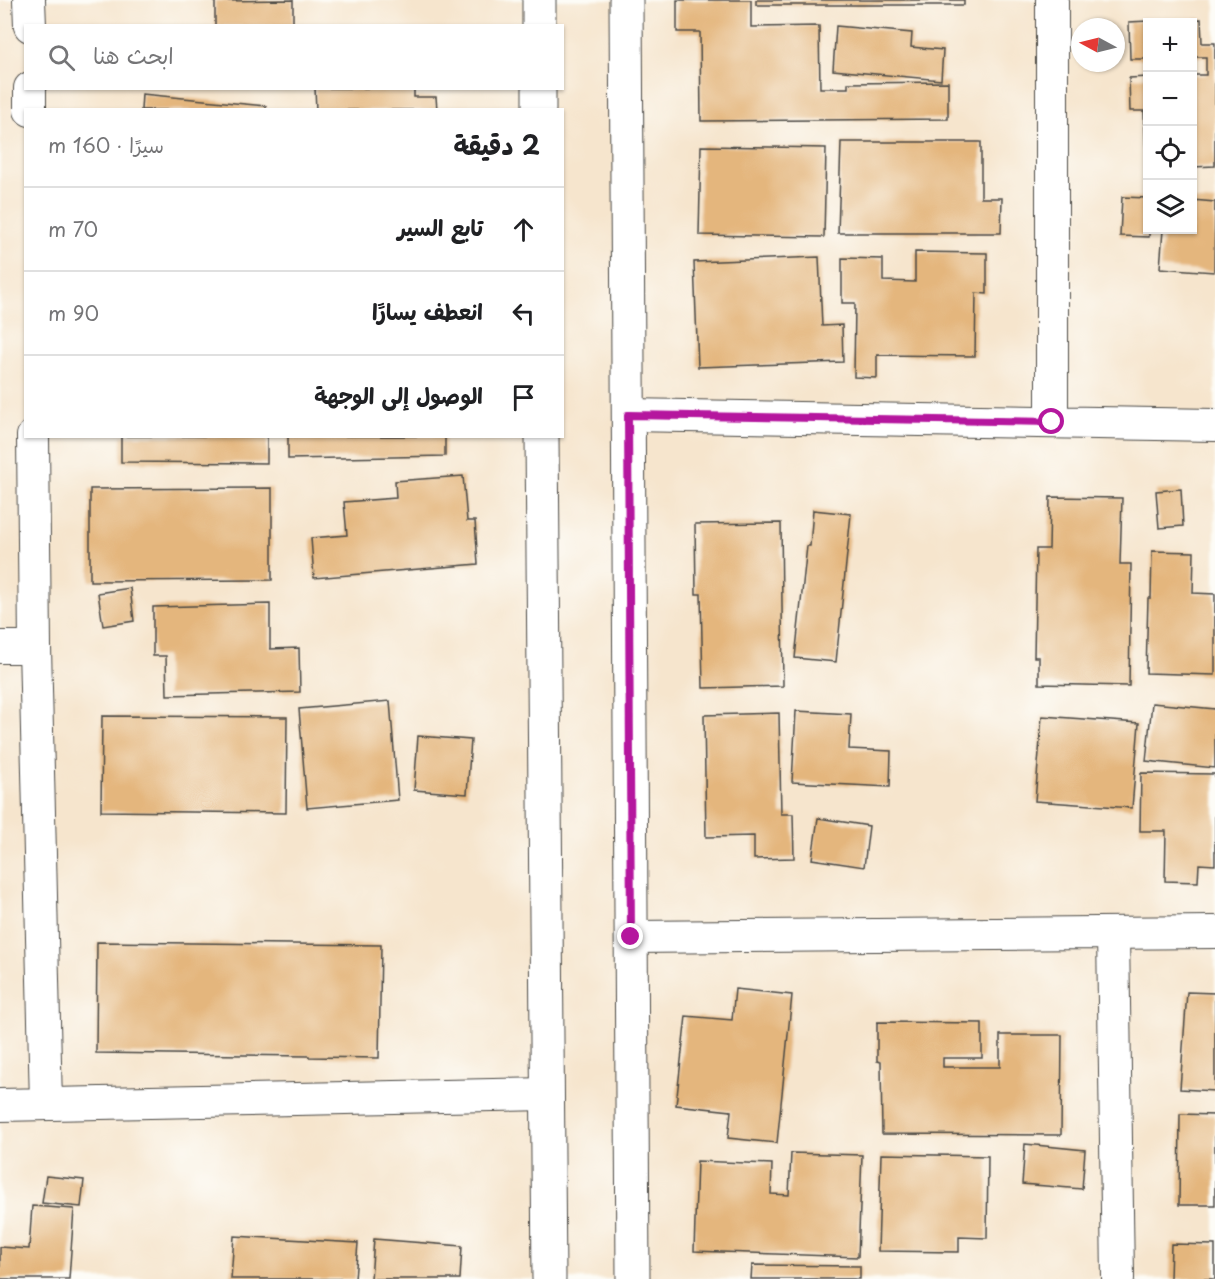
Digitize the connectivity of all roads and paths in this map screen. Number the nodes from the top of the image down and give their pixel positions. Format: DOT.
graph roads {
  1 [pos="29,0"];
  2 [pos="538,0"];
  3 [pos="626,0"];
  4 [pos="1052,0"];
  5 [pos="30,24"];
  6 [pos="539,24"];
  7 [pos="30,90"];
  8 [pos="539,90"];
  9 [pos="30,108"];
  10 [pos="539,108"];
  11 [pos="628,415"];
  12 [pos="1052,422"];
  13 [pos="1215,425"];
  14 [pos="33,438"];
  15 [pos="542,438"];
  16 [pos="35,647"];
  17 [pos="0,648"];
  18 [pos="1215,932"];
  19 [pos="1113,933"];
  20 [pos="631,937"];
  21 [pos="547,1094"];
  22 [pos="46,1104"];
  23 [pos="0,1106"];
  24 [pos="549,1279"];
  25 [pos="633,1279"];
  26 [pos="1119,1279"];
  1 -- 5 [label="street"];
  2 -- 6 [label="street"];
  3 -- 11 [label="street"];
  4 -- 12 [label="street"];
  7 -- 9 [label="street"];
  8 -- 10 [label="street"];
  11 -- 12 [label="street"];
  11 -- 20 [label="street"];
  12 -- 13 [label="street"];
  14 -- 16 [label="street"];
  15 -- 21 [label="street"];
  16 -- 17 [label="street"];
  16 -- 22 [label="street"];
  18 -- 19 [label="street"];
  19 -- 20 [label="street"];
  19 -- 26 [label="street"];
  20 -- 25 [label="street"];
  21 -- 22 [label="street"];
  21 -- 24 [label="street"];
  22 -- 23 [label="street"];
}
